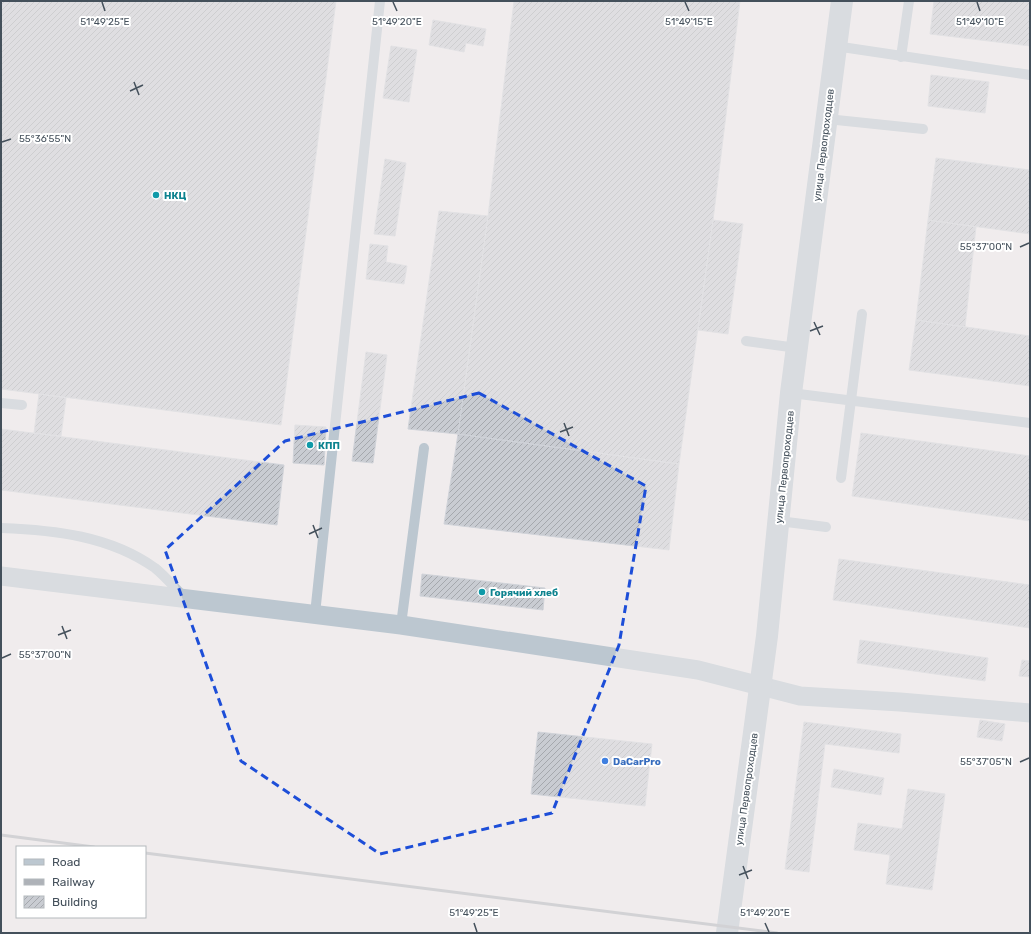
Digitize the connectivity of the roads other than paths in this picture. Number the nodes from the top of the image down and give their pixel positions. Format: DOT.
graph roads {
  1 [pos="380,1"];
  2 [pos="842,1"];
  3 [pos="909,1"];
  4 [pos="835,46"];
  5 [pos="901,57"];
  6 [pos="1030,75"];
  7 [pos="827,119"];
  8 [pos="923,129"];
  9 [pos="862,314"];
  10 [pos="746,341"];
  11 [pos="797,348"];
  12 [pos="791,393"];
  13 [pos="850,402"];
  14 [pos="1,403"];
  15 [pos="22,405"];
  16 [pos="1030,423"];
  17 [pos="424,448"];
  18 [pos="841,478"];
  19 [pos="779,521"];
  20 [pos="826,527"];
  21 [pos="1,528"];
  22 [pos="1,576"];
  23 [pos="186,599"];
  24 [pos="315,614"];
  25 [pos="401,625"];
  26 [pos="760,686"];
  27 [pos="1030,713"];
  28 [pos="727,933"];
  1 -- 24 [label="lane"];
  2 -- 4 [label="street, улица Первопроходцев"];
  3 -- 5 [label="lane"];
  4 -- 5 [label="lane"];
  4 -- 7 [label="street, улица Первопроходцев"];
  5 -- 6 [label="lane"];
  7 -- 8 [label="lane"];
  7 -- 11 [label="street, улица Первопроходцев"];
  9 -- 13 [label="lane"];
  10 -- 11 [label="lane"];
  11 -- 12 [label="street, улица Первопроходцев"];
  12 -- 13 [label="lane"];
  12 -- 19 [label="street, улица Первопроходцев"];
  13 -- 16 [label="lane"];
  13 -- 18 [label="lane"];
  14 -- 15 [label="lane"];
  17 -- 25 [label="lane"];
  19 -- 20 [label="lane"];
  19 -- 26 [label="street, улица Первопроходцев"];
  21 -- 23 [label="lane"];
  22 -- 23 [label="street"];
  23 -- 24 [label="street"];
  24 -- 25 [label="street"];
  25 -- 26 [label="street"];
  26 -- 27 [label="street"];
  26 -- 28 [label="street, улица Первопроходцев"];
}
